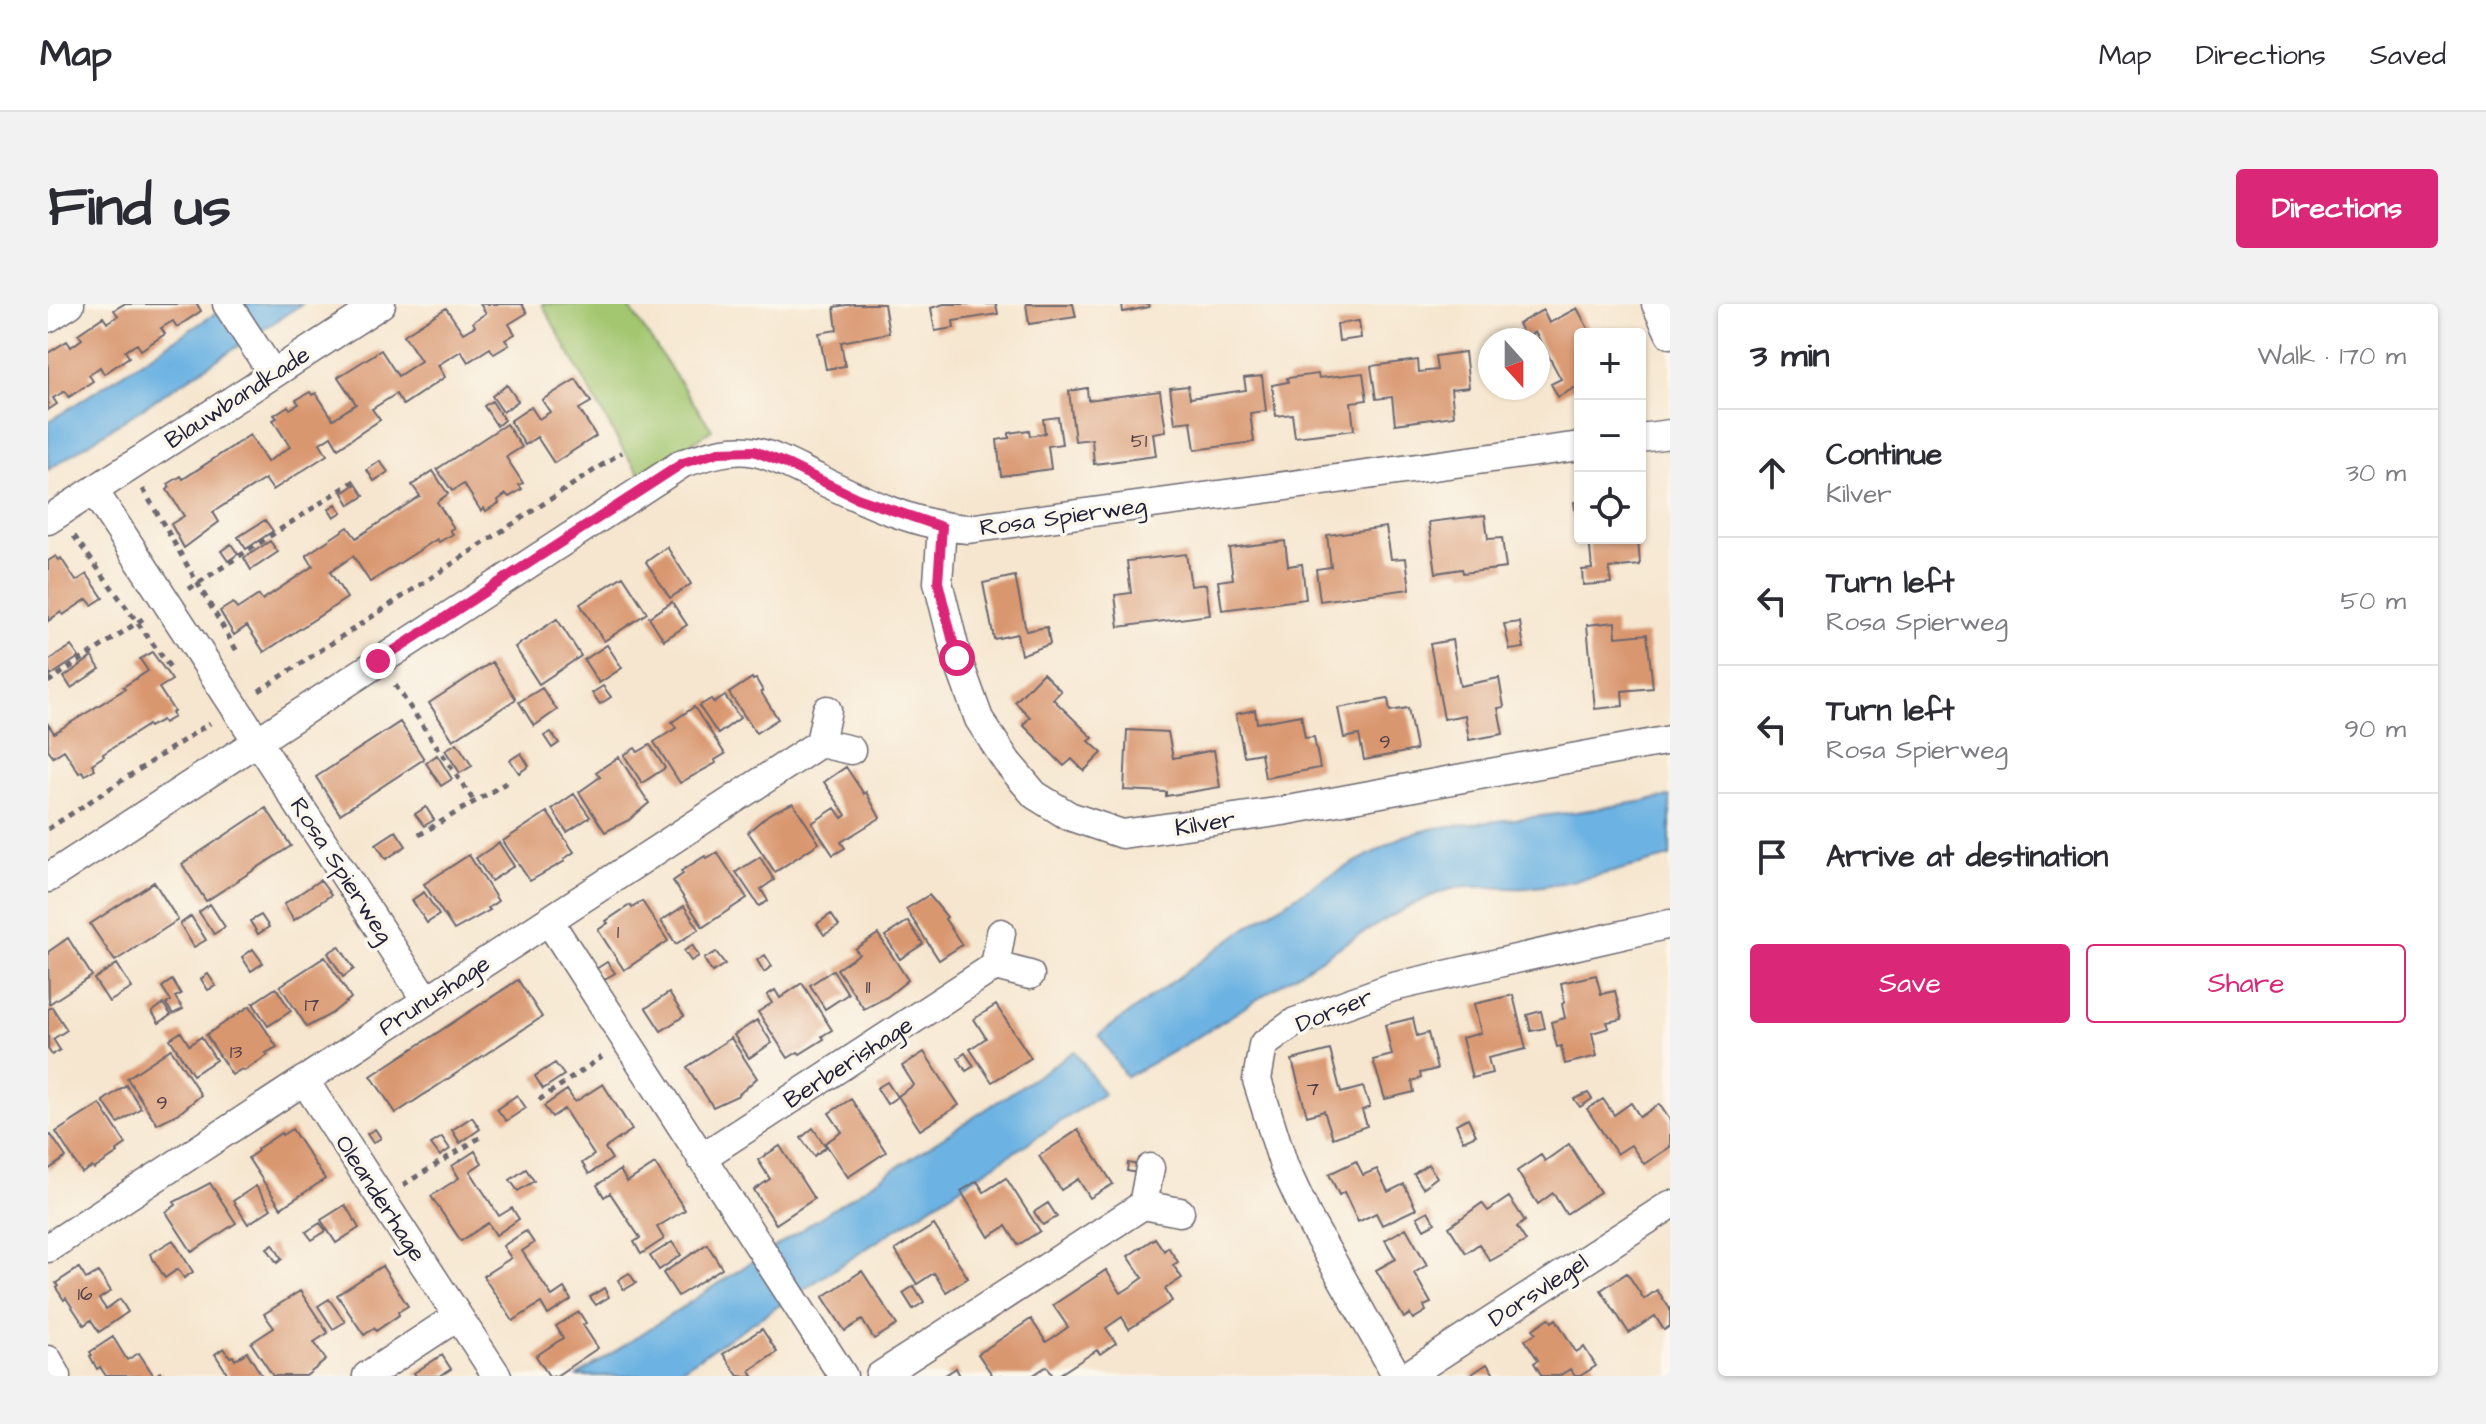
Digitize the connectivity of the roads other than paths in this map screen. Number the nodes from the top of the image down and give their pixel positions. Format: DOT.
graph roads {
  1 [pos="70,304"];
  2 [pos="227,304"];
  3 [pos="381,304"];
  4 [pos="1656,304"];
  5 [pos="48,318"];
  6 [pos="1670,334"];
  7 [pos="273,374"];
  8 [pos="1670,434"];
  9 [pos="1646,437"];
  10 [pos="1574,447"];
  11 [pos="94,491"];
  12 [pos="53,517"];
  13 [pos="942,527"];
  14 [pos="827,710"];
  15 [pos="258,740"];
  16 [pos="1670,740"];
  17 [pos="820,743"];
  18 [pos="851,750"];
  19 [pos="48,878"];
  20 [pos="549,921"];
  21 [pos="1670,924"];
  22 [pos="1001,933"];
  23 [pos="995,966"];
  24 [pos="1030,975"];
  25 [pos="426,1000"];
  26 [pos="304,1080"];
  27 [pos="701,1158"];
  28 [pos="1150,1168"];
  29 [pos="1143,1205"];
  30 [pos="1670,1205"];
  31 [pos="1180,1212"];
  32 [pos="48,1248"];
  33 [pos="458,1316"];
  34 [pos="48,1360"];
  35 [pos="57,1376"];
  36 [pos="367,1376"];
  37 [pos="497,1376"];
  38 [pos="843,1376"];
  39 [pos="880,1376"];
  40 [pos="1397,1376"];
  41 [pos="1407,1376"];
  1 -- 5 [label="street"];
  2 -- 7 [label="street"];
  3 -- 7 [label="street, Blauwbandkade"];
  4 -- 6 [label="street"];
  7 -- 11 [label="street, Blauwbandkade"];
  8 -- 9 [label="street"];
  10 -- 13 [label="street, Rosa Spierweg"];
  11 -- 12 [label="street, Blauwbandkade"];
  11 -- 15 [label="street"];
  13 -- 15 [label="street, Rosa Spierweg"];
  13 -- 16 [label="street, Kilver"];
  14 -- 17 [label="street"];
  15 -- 19 [label="street, Rosa Spierweg"];
  15 -- 25 [label="street, Rosa Spierweg"];
  17 -- 18 [label="street"];
  17 -- 20 [label="street, Prunushage"];
  20 -- 25 [label="street, Prunushage"];
  20 -- 27 [label="street"];
  21 -- 40 [label="street, Dorser"];
  22 -- 23 [label="street"];
  23 -- 24 [label="street"];
  23 -- 27 [label="street, Berberishage"];
  25 -- 26 [label="street, Prunushage"];
  26 -- 32 [label="street, Prunushage"];
  26 -- 33 [label="street, Oleanderhage"];
  27 -- 38 [label="street"];
  28 -- 29 [label="street"];
  29 -- 31 [label="street"];
  29 -- 39 [label="street"];
  30 -- 41 [label="street, Dorsvlegel"];
  33 -- 36 [label="street"];
  33 -- 37 [label="street, Oleanderhage"];
  34 -- 35 [label="street"];
}
